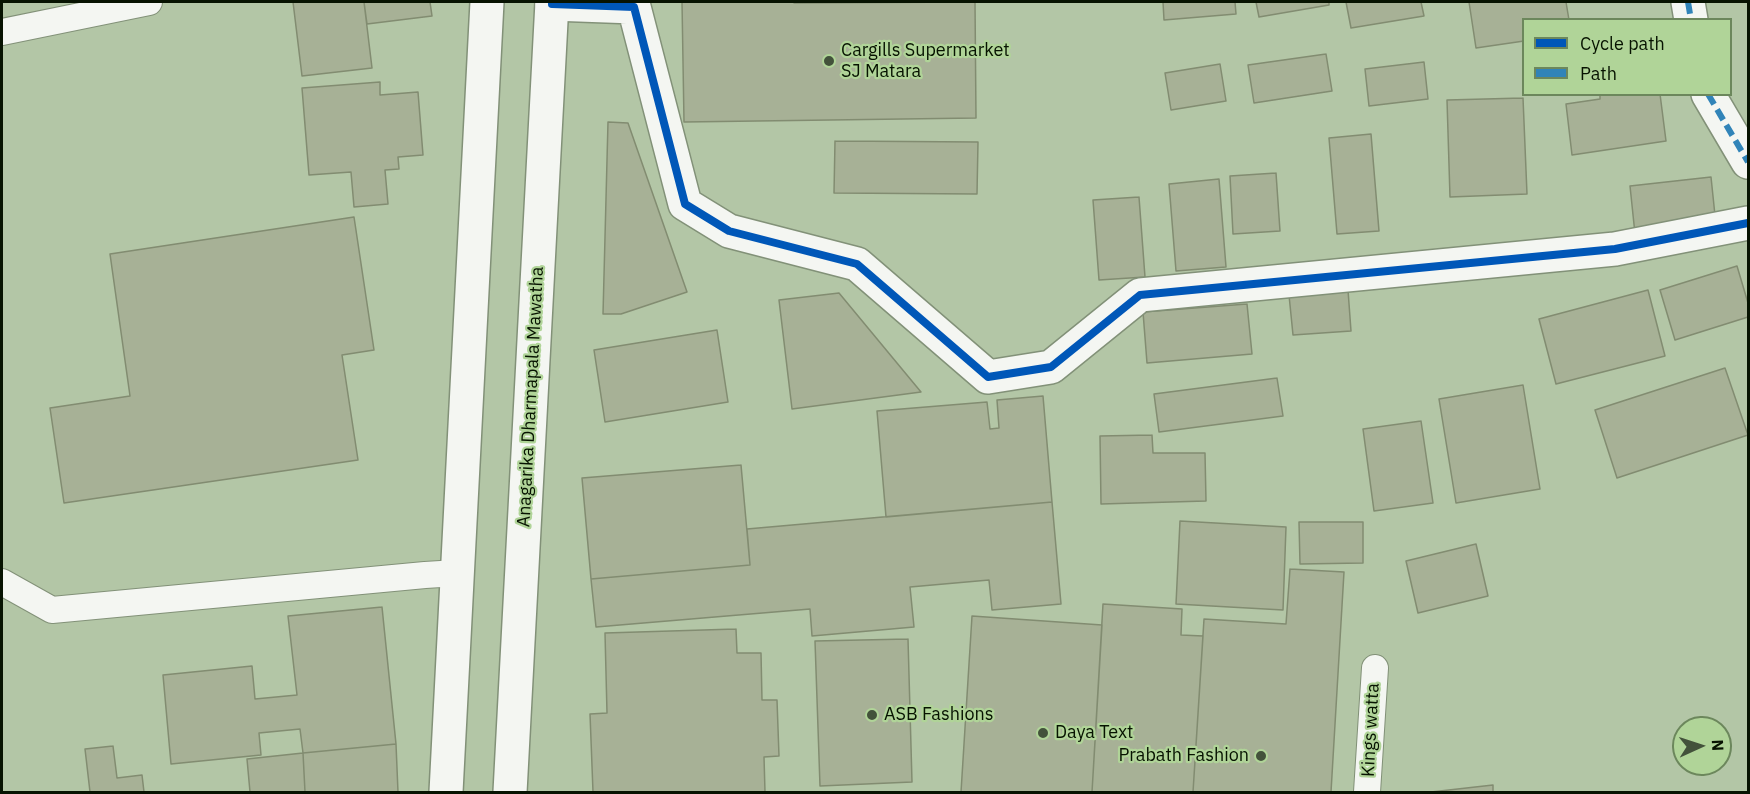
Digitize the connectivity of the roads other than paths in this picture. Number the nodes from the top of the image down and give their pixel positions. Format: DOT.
graph roads {
  1 [pos="149,2"];
  2 [pos="487,2"];
  3 [pos="1688,2"];
  4 [pos="552,3"];
  5 [pos="1691,18"];
  6 [pos="2,32"];
  7 [pos="1709,96"];
  8 [pos="1749,162"];
  9 [pos="1749,223"];
  10 [pos="457,573"];
  11 [pos="2,582"];
  12 [pos="1374,668"];
  13 [pos="446,792"];
  14 [pos="510,792"];
  15 [pos="1367,792"];
  1 -- 6 [label="lane"];
  2 -- 10 [label="main road"];
  3 -- 5 [label="main road"];
  4 -- 9 [label="main road"];
  4 -- 14 [label="main road, Anagarika Dharmapala Mawatha"];
  7 -- 8 [label="main road"];
  10 -- 11 [label="lane"];
  10 -- 13 [label="main road"];
  12 -- 15 [label="lane, Kings watta"];
}
